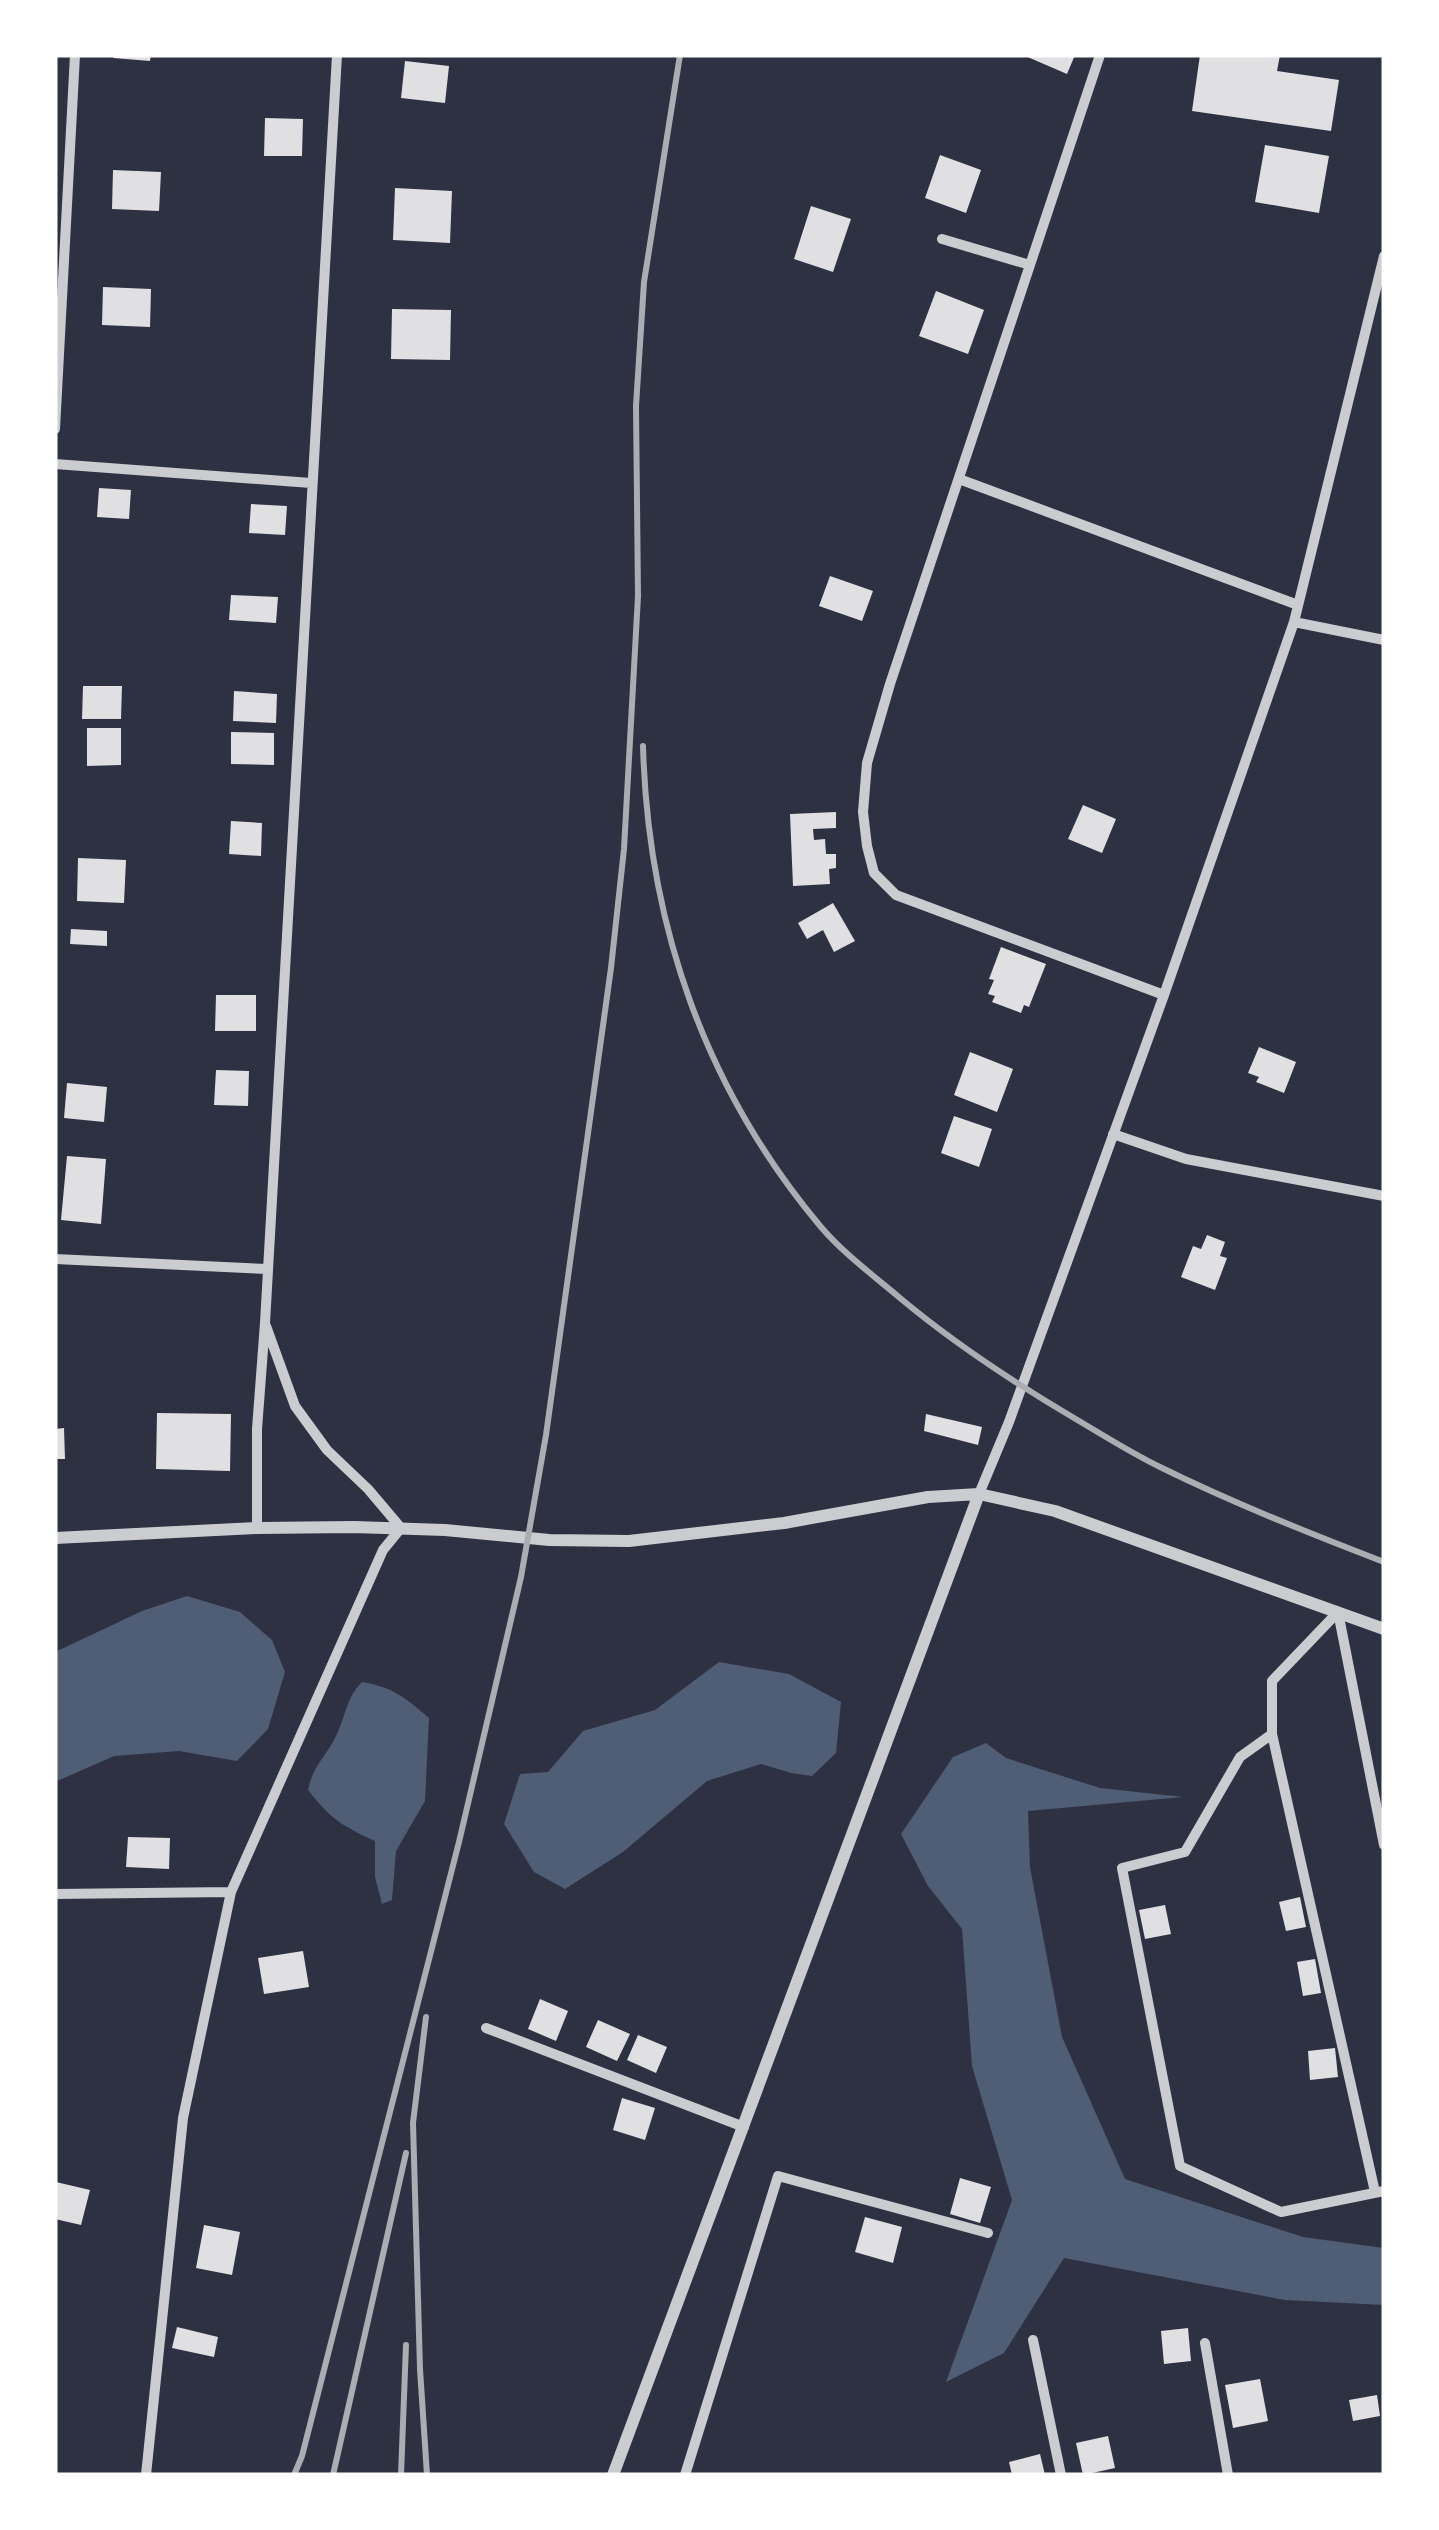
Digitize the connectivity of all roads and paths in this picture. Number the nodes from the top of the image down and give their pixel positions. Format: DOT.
graph roads {
  1 [pos="75,55"];
  2 [pos="336,55"];
  3 [pos="1100,55"];
  4 [pos="942,239"];
  5 [pos="1384,256"];
  6 [pos="1030,265"];
  7 [pos="55,429"];
  8 [pos="55,464"];
  9 [pos="959,479"];
  10 [pos="311,483"];
  11 [pos="1298,605"];
  12 [pos="1294,622"];
  13 [pos="1384,640"];
  14 [pos="1164,995"];
  15 [pos="1114,1134"];
  16 [pos="1384,1196"];
  17 [pos="55,1259"];
  18 [pos="267,1268"];
  19 [pos="266,1324"];
  20 [pos="979,1494"];
  21 [pos="257,1528"];
  22 [pos="400,1528"];
  23 [pos="55,1538"];
  24 [pos="1338,1612"];
  25 [pos="1384,1629"];
  26 [pos="1272,1734"];
  27 [pos="1384,1845"];
  28 [pos="231,1892"];
  29 [pos="55,1894"];
  30 [pos="486,2028"];
  31 [pos="744,2127"];
  32 [pos="1379,2192"];
  33 [pos="988,2234"];
  34 [pos="1033,2340"];
  35 [pos="1205,2342"];
  36 [pos="146,2475"];
  37 [pos="613,2475"];
  38 [pos="686,2475"];
  39 [pos="1061,2475"];
  40 [pos="1228,2475"];
  1 -- 7 [label="street"];
  2 -- 10 [label="street"];
  3 -- 6 [label="street"];
  4 -- 6 [label="street"];
  5 -- 11 [label="street"];
  6 -- 9 [label="street"];
  8 -- 10 [label="street"];
  9 -- 11 [label="street"];
  9 -- 14 [label="street"];
  10 -- 18 [label="street"];
  11 -- 12 [label="street"];
  12 -- 13 [label="street"];
  12 -- 14 [label="street"];
  14 -- 15 [label="street"];
  15 -- 16 [label="street"];
  15 -- 20 [label="street"];
  17 -- 18 [label="street"];
  18 -- 19 [label="street"];
  19 -- 21 [label="street"];
  19 -- 22 [label="street"];
  20 -- 22 [label="street"];
  20 -- 24 [label="street"];
  20 -- 31 [label="street"];
  21 -- 22 [label="street"];
  21 -- 23 [label="street"];
  22 -- 28 [label="street"];
  24 -- 25 [label="street"];
  24 -- 26 [label="street"];
  24 -- 27 [label="street"];
  26 -- 32 [label="street"];
  26 -- 32 [label="street"];
  28 -- 29 [label="street"];
  28 -- 36 [label="street"];
  30 -- 31 [label="street"];
  31 -- 37 [label="street"];
  33 -- 38 [label="street"];
  34 -- 39 [label="street"];
  35 -- 40 [label="street"];
}
